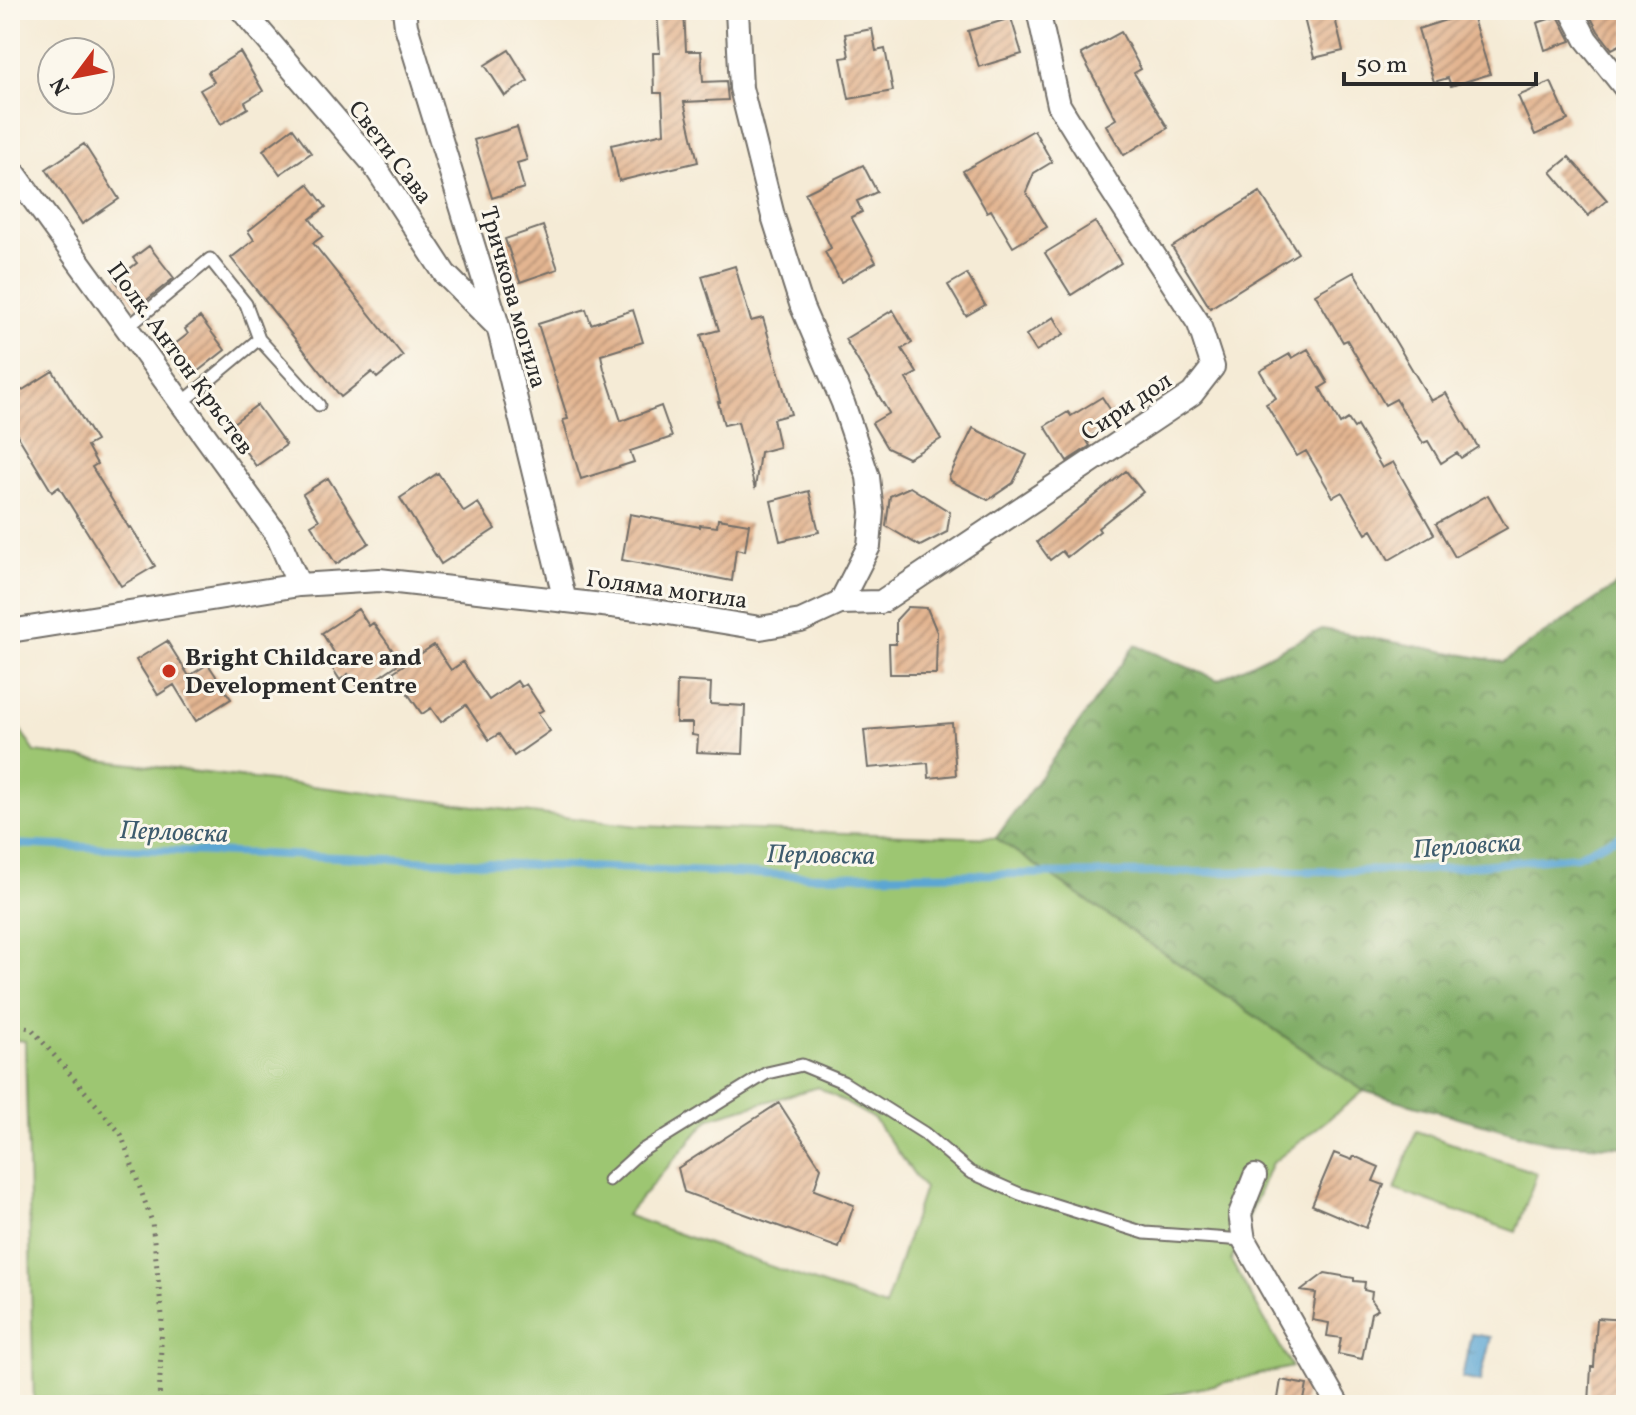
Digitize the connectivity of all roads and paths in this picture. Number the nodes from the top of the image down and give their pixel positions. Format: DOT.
graph roads {
  1 [pos="242,10"];
  2 [pos="404,10"];
  3 [pos="737,10"];
  4 [pos="1038,10"];
  5 [pos="1571,10"];
  6 [pos="1626,89"];
  7 [pos="10,167"];
  8 [pos="498,326"];
  9 [pos="127,328"];
  10 [pos="259,339"];
  11 [pos="182,403"];
  12 [pos="319,405"];
  13 [pos="299,585"];
  14 [pos="565,601"];
  15 [pos="840,603"];
  16 [pos="10,631"];
  17 [pos="10,1025"];
  18 [pos="1255,1176"];
  19 [pos="609,1180"];
  20 [pos="1244,1240"];
  21 [pos="159,1405"];
  22 [pos="1338,1405"];
  1 -- 8 [label="street, Свети Сава"];
  2 -- 8 [label="street, Тричкова могила"];
  3 -- 15 [label="street"];
  4 -- 15 [label="street, Сири дол"];
  5 -- 6 [label="street"];
  7 -- 9 [label="street, Полк. Антон Кръстев"];
  8 -- 14 [label="street, Тричкова могила"];
  9 -- 10 [label="lane"];
  9 -- 11 [label="street, Полк. Антон Кръстев"];
  10 -- 11 [label="lane"];
  10 -- 12 [label="lane"];
  11 -- 13 [label="street, Полк. Антон Кръстев"];
  13 -- 14 [label="street, Голяма могила"];
  13 -- 16 [label="street, Голяма могила"];
  14 -- 15 [label="street, Голяма могила"];
  17 -- 21 [label="path"];
  18 -- 20 [label="street"];
  19 -- 20 [label="lane"];
  20 -- 22 [label="street"];
}
